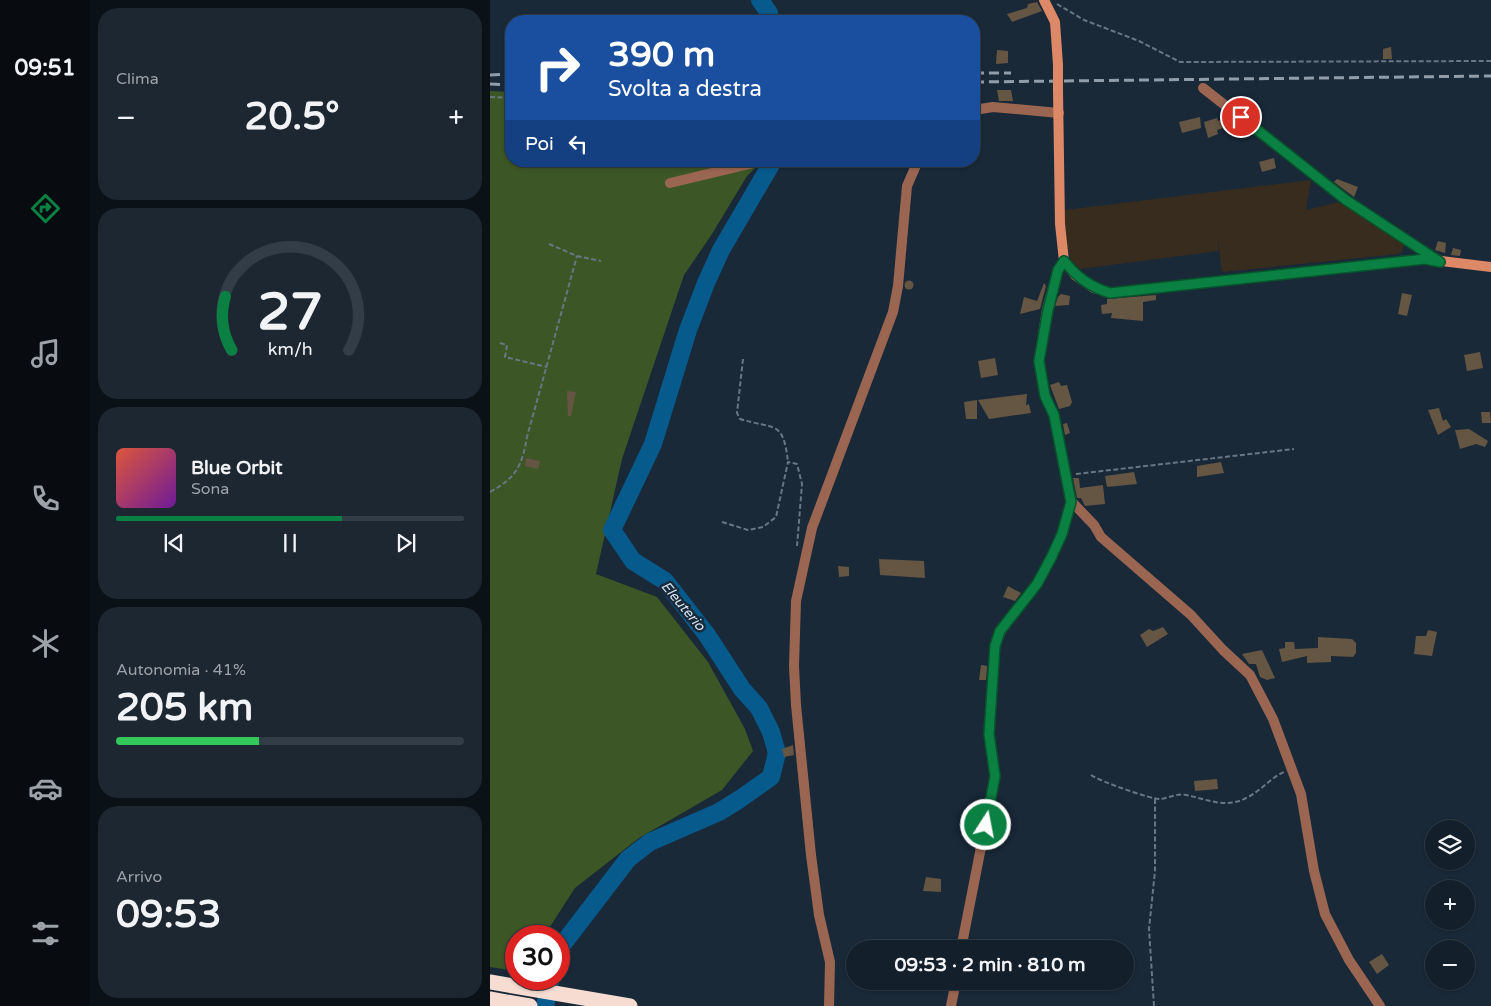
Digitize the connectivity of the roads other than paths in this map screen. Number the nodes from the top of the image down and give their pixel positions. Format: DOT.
graph roads {
  1 [pos="1044,0"];
  2 [pos="1203,88"];
  3 [pos="980,109"];
  4 [pos="1058,113"];
  5 [pos="737,167"];
  6 [pos="915,167"];
  7 [pos="670,183"];
  8 [pos="1064,261"];
  9 [pos="1440,262"];
  10 [pos="1491,267"];
  11 [pos="1071,502"];
  12 [pos="963,940"];
  13 [pos="490,982"];
  14 [pos="954,990"];
  15 [pos="490,999"];
  16 [pos="530,1006"];
  17 [pos="630,1006"];
  18 [pos="829,1006"];
  19 [pos="951,1006"];
  20 [pos="1380,1006"];
  1 -- 4 [label="street, bridge"];
  2 -- 9 [label="street"];
  3 -- 4 [label="street"];
  4 -- 8 [label="street"];
  5 -- 7 [label="street"];
  6 -- 18 [label="street"];
  8 -- 9 [label="street"];
  8 -- 11 [label="street"];
  9 -- 10 [label="street"];
  11 -- 12 [label="street"];
  11 -- 20 [label="street"];
  13 -- 17 [label="highway"];
  14 -- 19 [label="street"];
  15 -- 16 [label="highway"];
}
